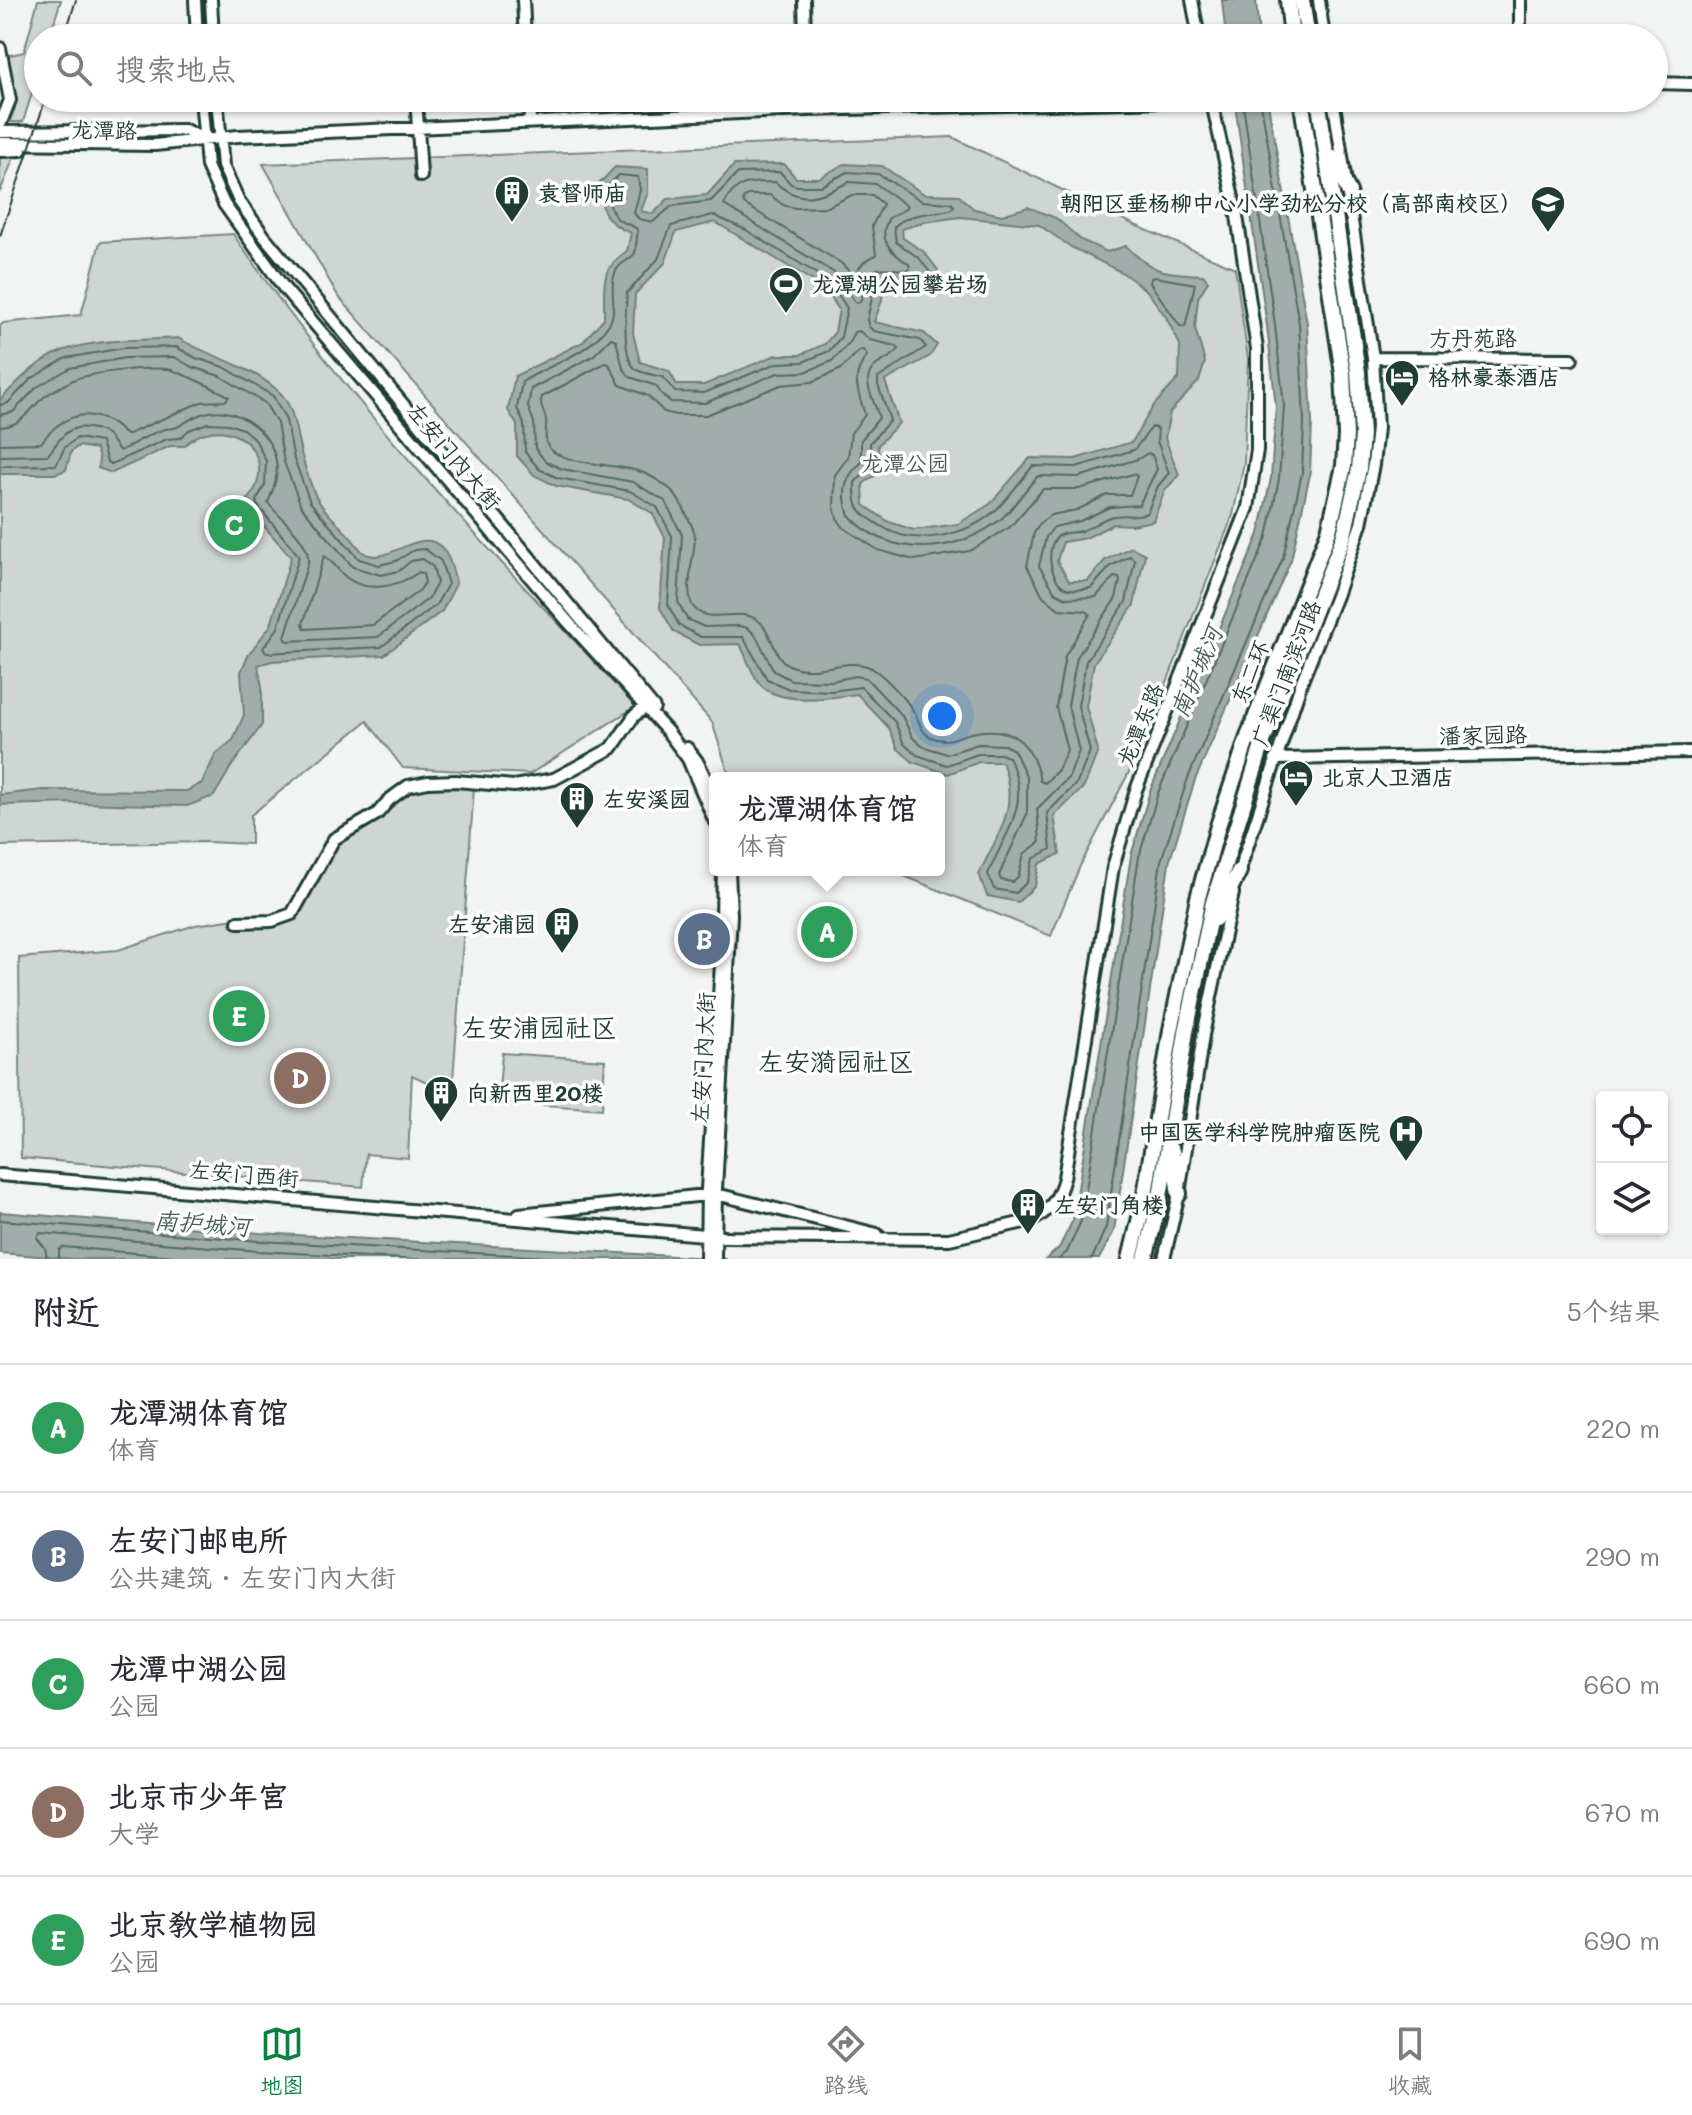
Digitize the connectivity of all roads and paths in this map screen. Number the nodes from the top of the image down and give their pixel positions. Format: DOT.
graph roads {
  1 [pos="195,0"];
  2 [pos="211,0"];
  3 [pos="523,0"];
  4 [pos="804,0"];
  5 [pos="1192,0"];
  6 [pos="1288,0"];
  7 [pos="1319,0"];
  8 [pos="1520,0"];
  9 [pos="1303,2"];
  10 [pos="196,24"];
  11 [pos="212,24"];
  12 [pos="524,24"];
  13 [pos="805,24"];
  14 [pos="1196,24"];
  15 [pos="1291,24"];
  16 [pos="1306,24"];
  17 [pos="1322,24"];
  18 [pos="1520,24"];
  19 [pos="0,48"];
  20 [pos="1668,83"];
  21 [pos="1692,84"];
  22 [pos="202,112"];
  23 [pos="218,112"];
  24 [pos="417,112"];
  25 [pos="530,112"];
  26 [pos="684,112"];
  27 [pos="1214,112"];
  28 [pos="1303,112"];
  29 [pos="1320,112"];
  30 [pos="1335,112"];
  31 [pos="530,122"];
  32 [pos="0,125"];
  33 [pos="418,127"];
  34 [pos="0,137"];
  35 [pos="219,138"];
  36 [pos="204,139"];
  37 [pos="1326,147"];
  38 [pos="0,151"];
  39 [pos="421,176"];
  40 [pos="1349,192"];
  41 [pos="1373,358"];
  42 [pos="1572,359"];
  43 [pos="648,704"];
  44 [pos="1692,752"];
  45 [pos="1275,759"];
  46 [pos="709,786"];
  47 [pos="709,808"];
  48 [pos="1239,871"];
  49 [pos="723,876"];
  50 [pos="729,876"];
  51 [pos="238,922"];
  52 [pos="1204,941"];
  53 [pos="1170,1137"];
  54 [pos="0,1175"];
  55 [pos="712,1194"];
  56 [pos="1179,1194"];
  57 [pos="485,1215"];
  58 [pos="711,1236"];
  59 [pos="892,1237"];
  60 [pos="711,1254"];
  61 [pos="1129,1255"];
  62 [pos="1145,1259"];
  63 [pos="1164,1259"];
  1 -- 10 [label="street"];
  2 -- 11 [label="street"];
  3 -- 12 [label="street"];
  4 -- 13 [label="street"];
  5 -- 14 [label="street"];
  6 -- 15 [label="highway"];
  7 -- 17 [label="street"];
  8 -- 18 [label="street"];
  9 -- 16 [label="highway"];
  19 -- 32 [label="street"];
  20 -- 21 [label="street"];
  22 -- 36 [label="street, 左安门内大街"];
  23 -- 35 [label="street, 左安门内大街"];
  24 -- 33 [label="street"];
  25 -- 31 [label="street"];
  26 -- 31 [label="street, 龙潭路"];
  27 -- 59 [label="street, 龙潭东路"];
  28 -- 61 [label="highway, 东二环"];
  29 -- 37 [label="highway, 东二环"];
  30 -- 40 [label="street, 广渠门南滨河路"];
  31 -- 33 [label="street, 龙潭路"];
  33 -- 35 [label="street, 龙潭路"];
  33 -- 39 [label="street"];
  34 -- 36 [label="street, 龙潭路"];
  35 -- 36 [label="street, 龙潭路"];
  35 -- 43 [label="street, 左安门内大街"];
  36 -- 38 [label="street, 龙潭路"];
  36 -- 43 [label="street, 左安门内大街"];
  37 -- 40 [label="highway"];
  37 -- 52 [label="highway, 东二环"];
  40 -- 41 [label="street, 广渠门南滨河路"];
  41 -- 42 [label="street, 方丹苑路"];
  41 -- 45 [label="street, 广渠门南滨河路"];
  43 -- 46 [label="street, 左安门内大街"];
  43 -- 47 [label="street, 左安门内大街"];
  43 -- 51 [label="street"];
  44 -- 45 [label="street, 潘家园路"];
  45 -- 48 [label="street, 广渠门南滨河路"];
  48 -- 52 [label="highway"];
  48 -- 56 [label="street, 广渠门南滨河路"];
  49 -- 55 [label="street, 左安门内大街"];
  50 -- 55 [label="street, 左安门内大街"];
  52 -- 53 [label="highway, 东二环"];
  53 -- 56 [label="highway"];
  53 -- 62 [label="highway, 东二环"];
  54 -- 57 [label="street, 左安门西街"];
  55 -- 57 [label="street, 左安门西街"];
  55 -- 58 [label="street, 左安门内大街"];
  55 -- 59 [label="street, 龙潭东路"];
  56 -- 63 [label="street, 广渠门南滨河路"];
  57 -- 58 [label="street, 左安门西街"];
  58 -- 59 [label="street, 龙潭东路"];
  58 -- 60 [label="street, 左安门内大街"];
}
